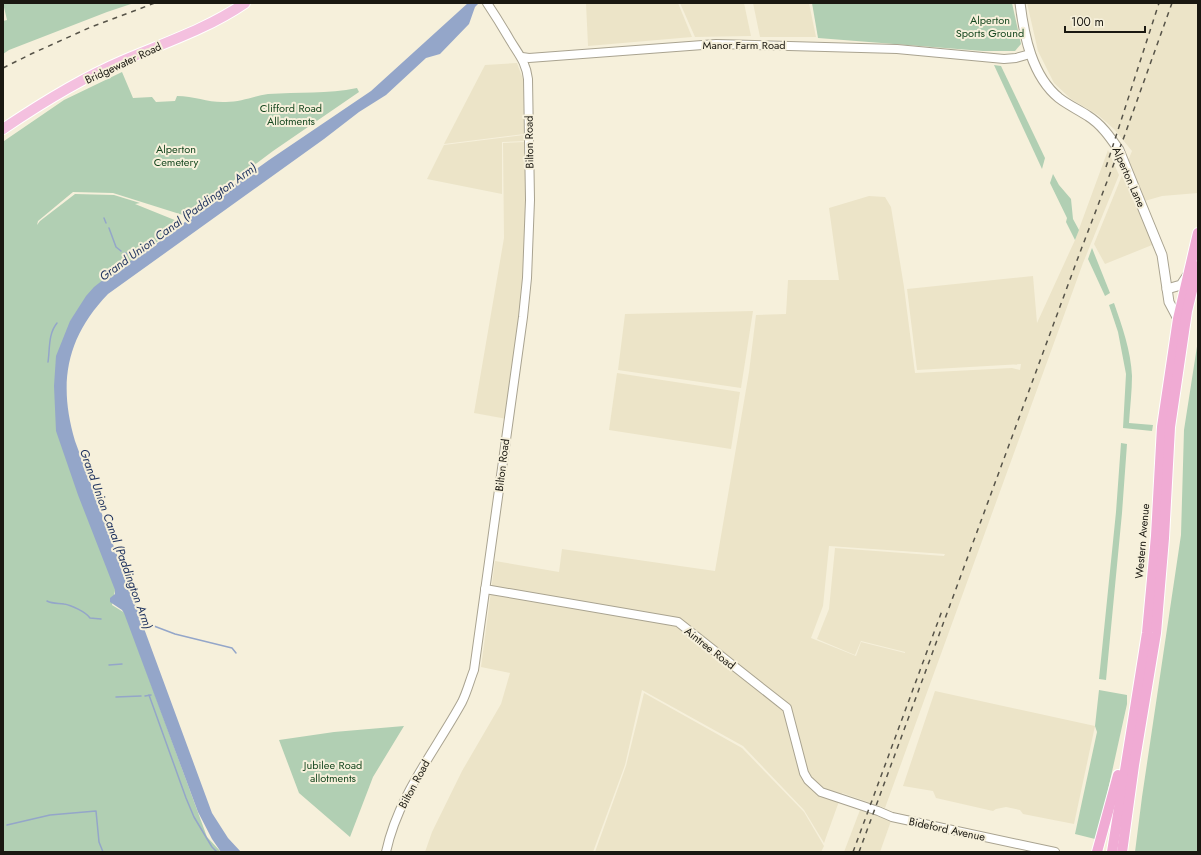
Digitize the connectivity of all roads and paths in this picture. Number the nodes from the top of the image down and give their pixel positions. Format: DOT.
graph roads {
  1 [pos="245,3"];
  2 [pos="1020,3"];
  3 [pos="488,4"];
  4 [pos="1030,54"];
  5 [pos="522,57"];
  6 [pos="3,129"];
  7 [pos="1198,233"];
  8 [pos="1198,266"];
  9 [pos="1187,276"];
  10 [pos="1167,289"];
  11 [pos="1178,319"];
  12 [pos="485,589"];
  13 [pos="1130,732"];
  14 [pos="842,800"];
  15 [pos="386,852"];
  16 [pos="1055,852"];
  17 [pos="1097,852"];
  18 [pos="1112,852"];
  19 [pos="1122,852"];
  1 -- 6 [label="main road, Bridgewater Road"];
  2 -- 4 [label="main road, Alperton Lane"];
  3 -- 5 [label="street"];
  4 -- 5 [label="street, Manor Farm Road"];
  4 -- 10 [label="main road, Alperton Lane"];
  5 -- 12 [label="street, Bilton Road"];
  7 -- 9 [label="highway, Western Avenue"];
  8 -- 19 [label="highway, Western Avenue"];
  9 -- 10 [label="main road"];
  9 -- 11 [label="highway, Western Avenue"];
  10 -- 11 [label="main road, Alperton Lane"];
  11 -- 13 [label="highway, Western Avenue"];
  12 -- 14 [label="street, Aintree Road"];
  12 -- 15 [label="street, Bilton Road"];
  13 -- 17 [label="highway"];
  13 -- 18 [label="highway, Western Avenue"];
  14 -- 16 [label="street, Bideford Avenue"];
}
